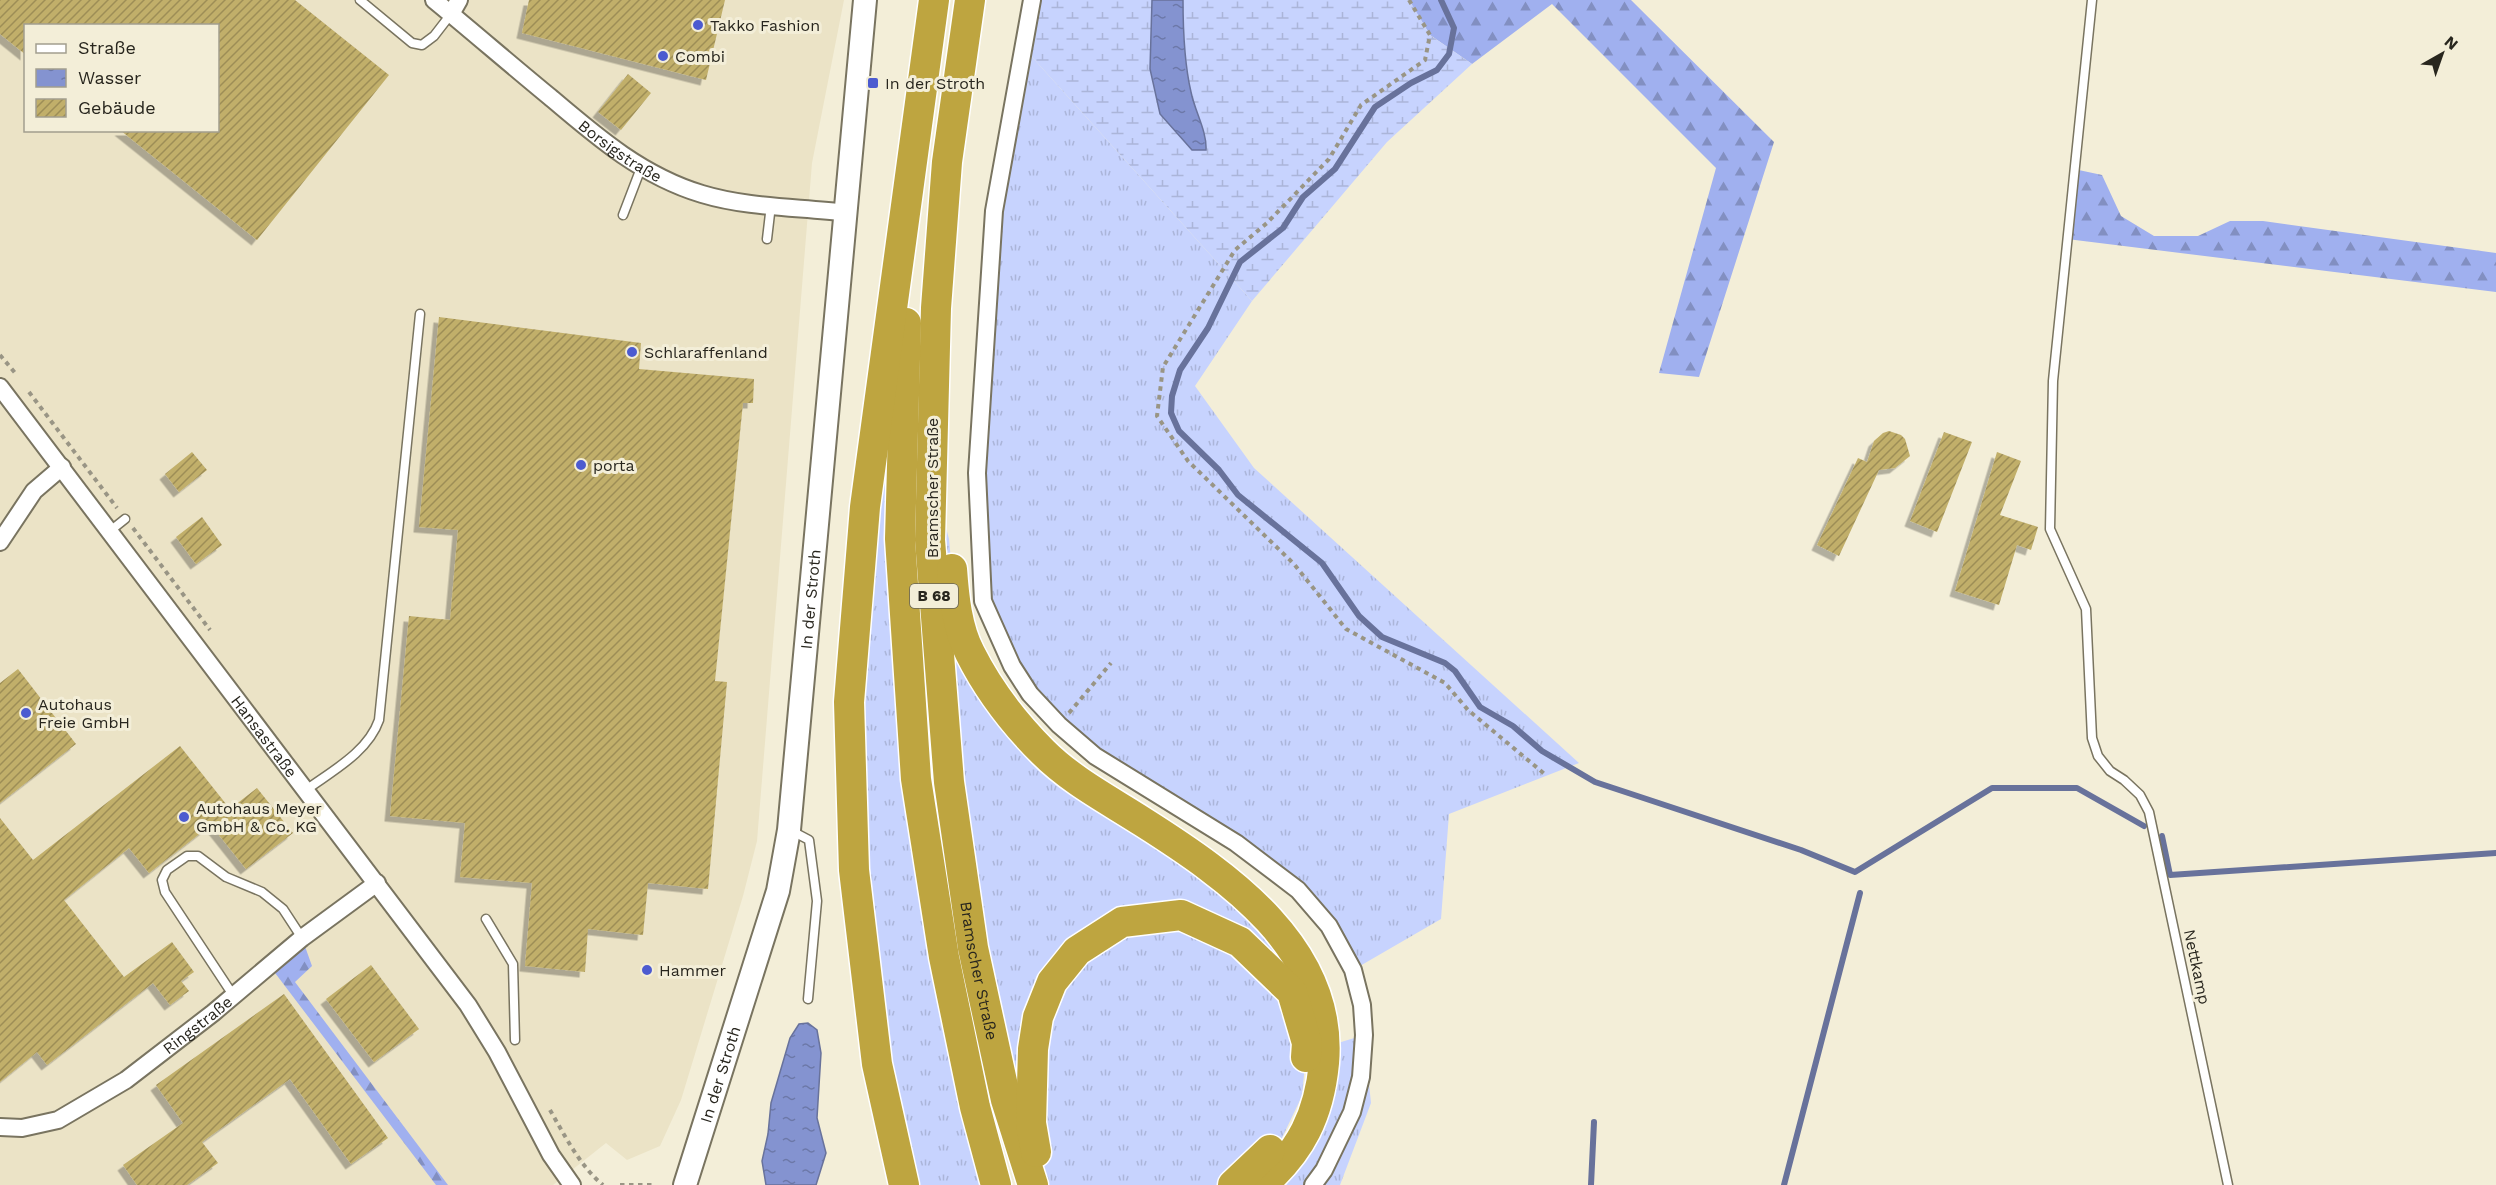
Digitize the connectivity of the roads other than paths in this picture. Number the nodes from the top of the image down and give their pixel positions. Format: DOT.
graph roads {
  1 [pos="360,0"];
  2 [pos="434,0"];
  3 [pos="865,0"];
  4 [pos="934,0"];
  5 [pos="970,0"];
  6 [pos="1032,0"];
  7 [pos="2092,0"];
  8 [pos="455,7"];
  9 [pos="911,155"];
  10 [pos="641,168"];
  11 [pos="771,205"];
  12 [pos="847,213"];
  13 [pos="623,216"];
  14 [pos="767,239"];
  15 [pos="420,314"];
  16 [pos="0,387"];
  17 [pos="62,467"];
  18 [pos="931,472"];
  19 [pos="125,519"];
  20 [pos="110,531"];
  21 [pos="0,542"];
  22 [pos="306,790"];
  23 [pos="789,830"];
  24 [pos="377,883"];
  25 [pos="486,919"];
  26 [pos="302,938"];
  27 [pos="233,995"];
  28 [pos="808,999"];
  29 [pos="515,1040"];
  30 [pos="0,1127"];
  31 [pos="572,1185"];
  32 [pos="685,1185"];
  33 [pos="904,1185"];
  34 [pos="996,1185"];
  35 [pos="1032,1185"];
  36 [pos="1040,1185"];
  37 [pos="1233,1185"];
  38 [pos="1262,1185"];
  39 [pos="1313,1185"];
  40 [pos="2228,1185"];
  1 -- 8 [label="lane"];
  2 -- 8 [label="street, Borsigstraße"];
  3 -- 12 [label="street, In der Stroth"];
  4 -- 9 [label="highway, B 68"];
  5 -- 18 [label="highway, Bramscher Straße / B 68"];
  6 -- 39 [label="street"];
  7 -- 40 [label="lane, Nettkamp"];
  8 -- 10 [label="street, Borsigstraße"];
  9 -- 33 [label="highway"];
  9 -- 34 [label="highway, B 68"];
  10 -- 11 [label="street, Borsigstraße"];
  10 -- 13 [label="lane"];
  11 -- 12 [label="street, Borsigstraße"];
  11 -- 14 [label="lane"];
  12 -- 23 [label="street, In der Stroth"];
  15 -- 22 [label="lane"];
  16 -- 17 [label="street, Hansastraße"];
  17 -- 20 [label="street, Hansastraße"];
  17 -- 21 [label="street"];
  18 -- 35 [label="highway, Bramscher Straße / B 68"];
  18 -- 38 [label="highway"];
  19 -- 20 [label="lane"];
  20 -- 22 [label="street, Hansastraße"];
  22 -- 24 [label="street, Hansastraße"];
  23 -- 28 [label="lane"];
  23 -- 32 [label="street, In der Stroth"];
  24 -- 26 [label="street, Ringstraße"];
  24 -- 31 [label="street, Hansastraße"];
  25 -- 29 [label="lane"];
  26 -- 27 [label="street, Ringstraße"];
  26 -- 27 [label="lane"];
  27 -- 30 [label="street, Ringstraße"];
  36 -- 37 [label="highway"];
}
